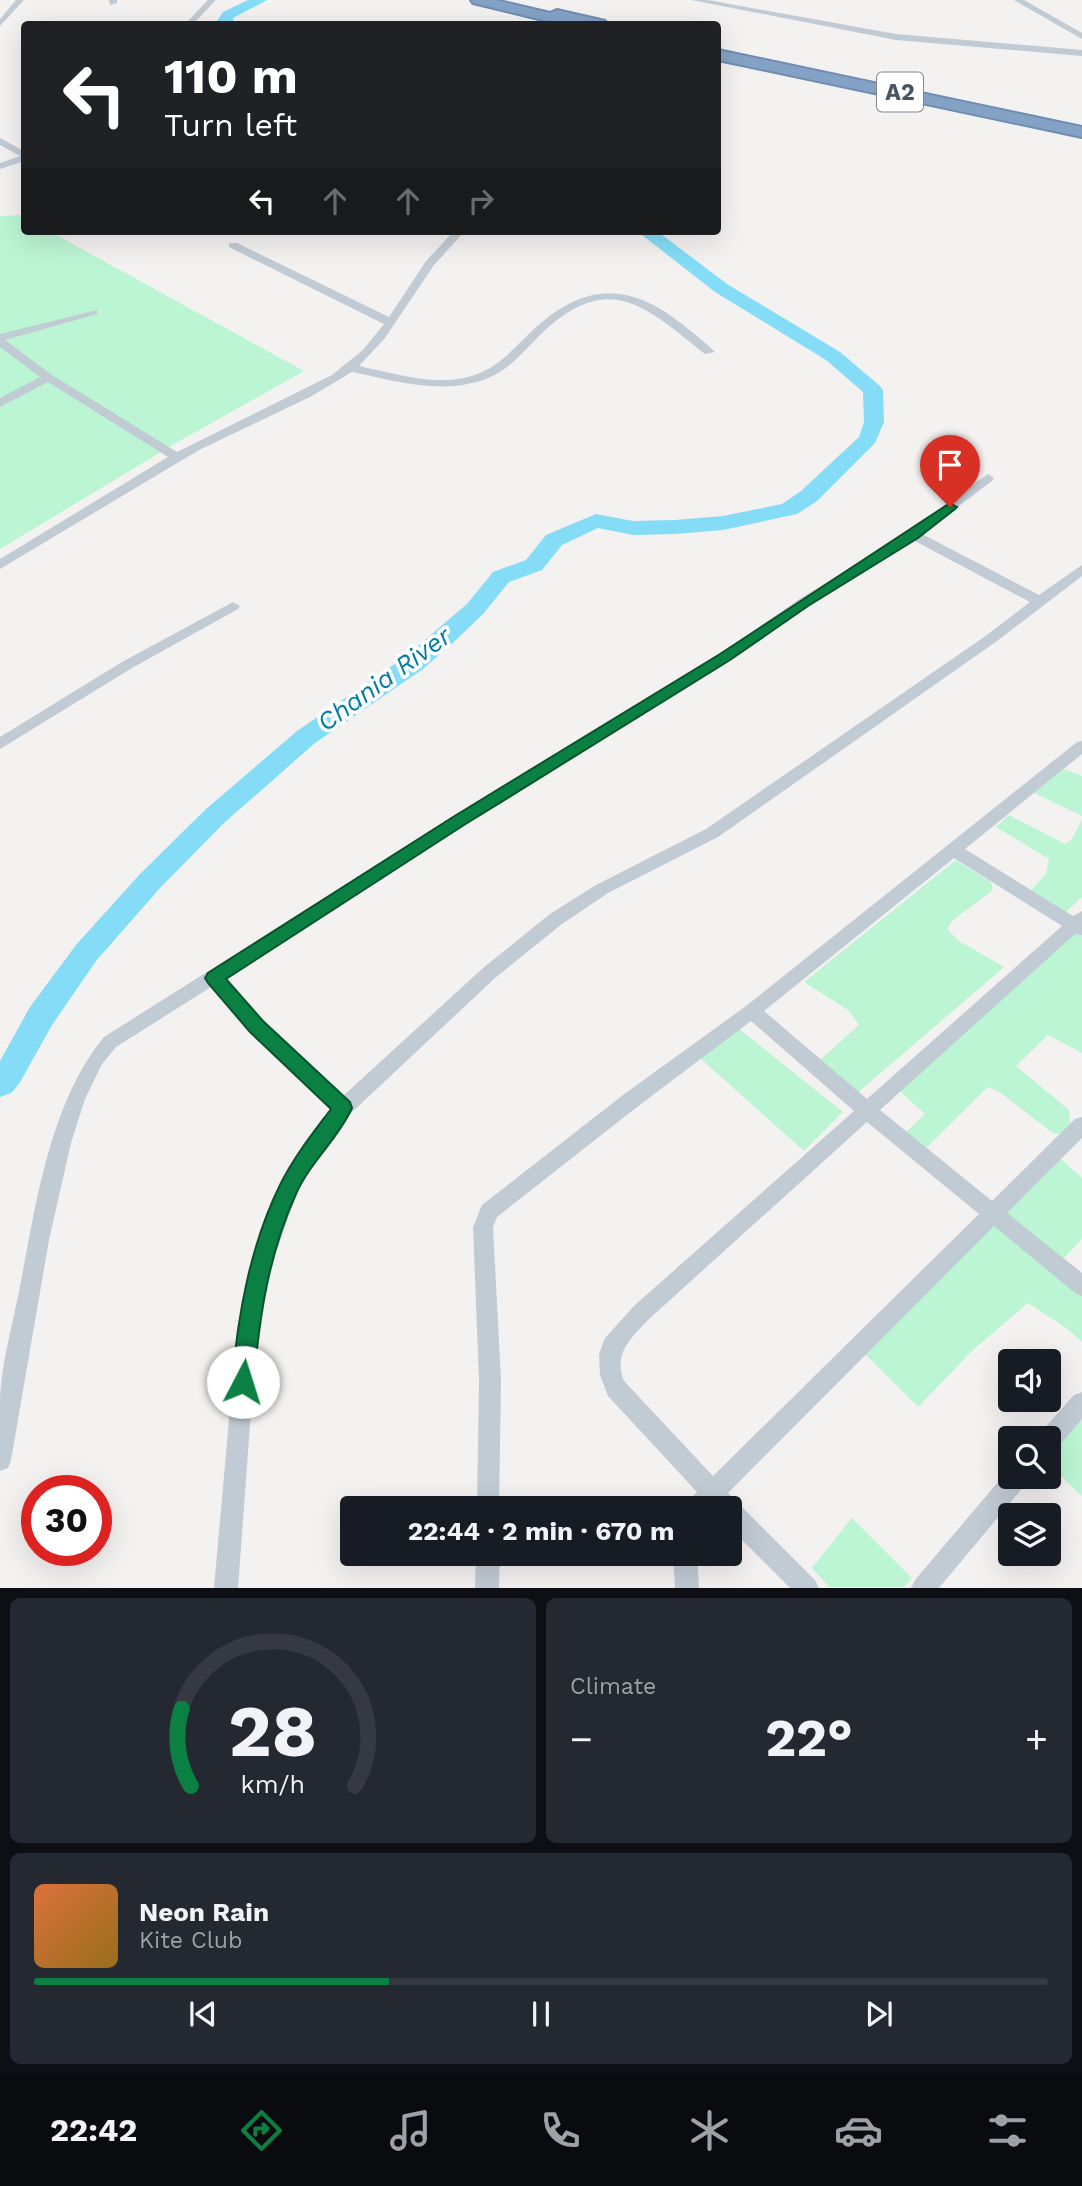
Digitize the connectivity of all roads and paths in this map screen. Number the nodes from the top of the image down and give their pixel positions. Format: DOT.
graph roads {
  1 [pos="20,0"];
  2 [pos="212,0"];
  3 [pos="478,0"];
  4 [pos="507,0"];
  5 [pos="695,0"];
  6 [pos="1016,0"];
  7 [pos="1036,0"];
  8 [pos="192,21"];
  9 [pos="563,21"];
  10 [pos="588,21"];
  11 [pos="0,24"];
  12 [pos="1082,36"];
  13 [pos="721,50"];
  14 [pos="1082,53"];
  15 [pos="721,56"];
  16 [pos="1082,125"];
  17 [pos="1082,132"];
  18 [pos="0,141"];
  19 [pos="21,154"];
  20 [pos="21,157"];
  21 [pos="0,166"];
  22 [pos="455,235"];
  23 [pos="233,245"];
  24 [pos="93,312"];
  25 [pos="390,322"];
  26 [pos="0,340"];
  27 [pos="709,352"];
  28 [pos="351,368"];
  29 [pos="48,377"];
  30 [pos="0,403"];
  31 [pos="178,458"];
  32 [pos="988,478"];
  33 [pos="913,535"];
  34 [pos="0,565"];
  35 [pos="1082,569"];
  36 [pos="1041,602"];
  37 [pos="233,606"];
  38 [pos="0,744"];
  39 [pos="1082,746"];
  40 [pos="955,850"];
  41 [pos="1079,924"];
  42 [pos="214,978"];
  43 [pos="752,1011"];
  44 [pos="343,1108"];
  45 [pos="866,1110"];
  46 [pos="1082,1125"];
  47 [pos="995,1214"];
  48 [pos="1082,1286"];
  49 [pos="1082,1403"];
  50 [pos="1061,1426"];
  51 [pos="0,1460"];
  52 [pos="1007,1489"];
  53 [pos="488,1496"];
  54 [pos="708,1496"];
  55 [pos="726,1496"];
  56 [pos="742,1529"];
  57 [pos="488,1566"];
  58 [pos="686,1566"];
  59 [pos="226,1587"];
  60 [pos="487,1587"];
  61 [pos="687,1587"];
  62 [pos="807,1587"];
  63 [pos="923,1587"];
  1 -- 11 [label="street"];
  2 -- 8 [label="street"];
  3 -- 9 [label="highway"];
  4 -- 10 [label="highway"];
  5 -- 14 [label="street"];
  6 -- 7 [label="street"];
  6 -- 12 [label="street"];
  13 -- 16 [label="highway, A2"];
  15 -- 17 [label="highway, A2"];
  18 -- 19 [label="street"];
  20 -- 21 [label="street"];
  22 -- 25 [label="street"];
  23 -- 25 [label="street"];
  24 -- 26 [label="street"];
  25 -- 28 [label="street"];
  26 -- 29 [label="street"];
  27 -- 28 [label="street"];
  28 -- 31 [label="street"];
  29 -- 30 [label="street"];
  29 -- 31 [label="street"];
  31 -- 34 [label="street"];
  32 -- 33 [label="street"];
  33 -- 36 [label="street"];
  33 -- 42 [label="street"];
  35 -- 36 [label="street"];
  36 -- 44 [label="street"];
  37 -- 38 [label="street"];
  39 -- 40 [label="street"];
  40 -- 41 [label="street"];
  40 -- 43 [label="street"];
  41 -- 45 [label="street"];
  42 -- 44 [label="street"];
  42 -- 51 [label="street"];
  43 -- 45 [label="street"];
  43 -- 53 [label="street"];
  44 -- 59 [label="street"];
  45 -- 47 [label="street"];
  45 -- 54 [label="street"];
  46 -- 47 [label="street"];
  47 -- 48 [label="street"];
  47 -- 55 [label="street"];
  49 -- 50 [label="street"];
  52 -- 63 [label="street"];
  56 -- 62 [label="street"];
  57 -- 60 [label="street"];
  58 -- 61 [label="street"];
}
